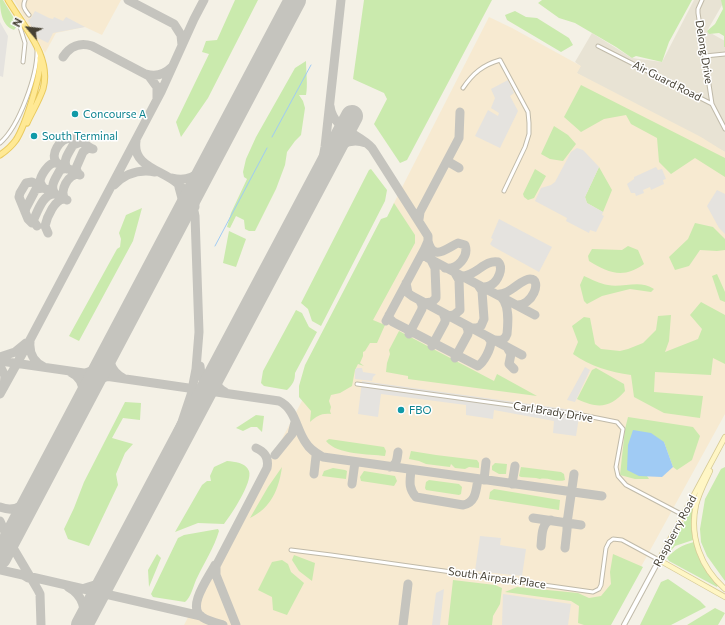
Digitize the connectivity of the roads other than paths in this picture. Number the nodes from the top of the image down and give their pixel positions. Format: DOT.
graph roads {
  1 [pos="8,0"];
  2 [pos="25,0"];
  3 [pos="702,0"];
  4 [pos="16,13"];
  5 [pos="29,15"];
  6 [pos="598,46"];
  7 [pos="36,47"];
  8 [pos="725,54"];
  9 [pos="705,56"];
  10 [pos="23,62"];
  11 [pos="463,88"];
  12 [pos="712,104"];
  13 [pos="27,123"];
  14 [pos="725,129"];
  15 [pos="0,143"];
  16 [pos="0,155"];
  17 [pos="504,191"];
  18 [pos="357,384"];
  19 [pos="725,437"];
  20 [pos="720,447"];
  21 [pos="683,515"];
  22 [pos="291,550"];
  23 [pos="659,560"];
  24 [pos="725,588"];
  25 [pos="725,596"];
  26 [pos="624,625"];
  1 -- 4 [label="main road"];
  2 -- 5 [label="street"];
  3 -- 9 [label="street, Delong Drive"];
  4 -- 7 [label="main road"];
  4 -- 10 [label="street"];
  6 -- 12 [label="street, Air Guard Road"];
  7 -- 13 [label="main road"];
  7 -- 15 [label="street"];
  7 -- 16 [label="main road"];
  8 -- 9 [label="street"];
  9 -- 12 [label="street, Delong Drive"];
  11 -- 17 [label="street"];
  12 -- 14 [label="street, Air Guard Road"];
  18 -- 21 [label="street, Carl Brady Drive"];
  19 -- 20 [label="main road, Raspberry Road"];
  20 -- 21 [label="main road, Raspberry Road"];
  20 -- 24 [label="main road"];
  21 -- 23 [label="main road, Raspberry Road"];
  22 -- 23 [label="street, South Airpark Place"];
  23 -- 25 [label="main road"];
  23 -- 26 [label="street, Raspberry Road"];
}
